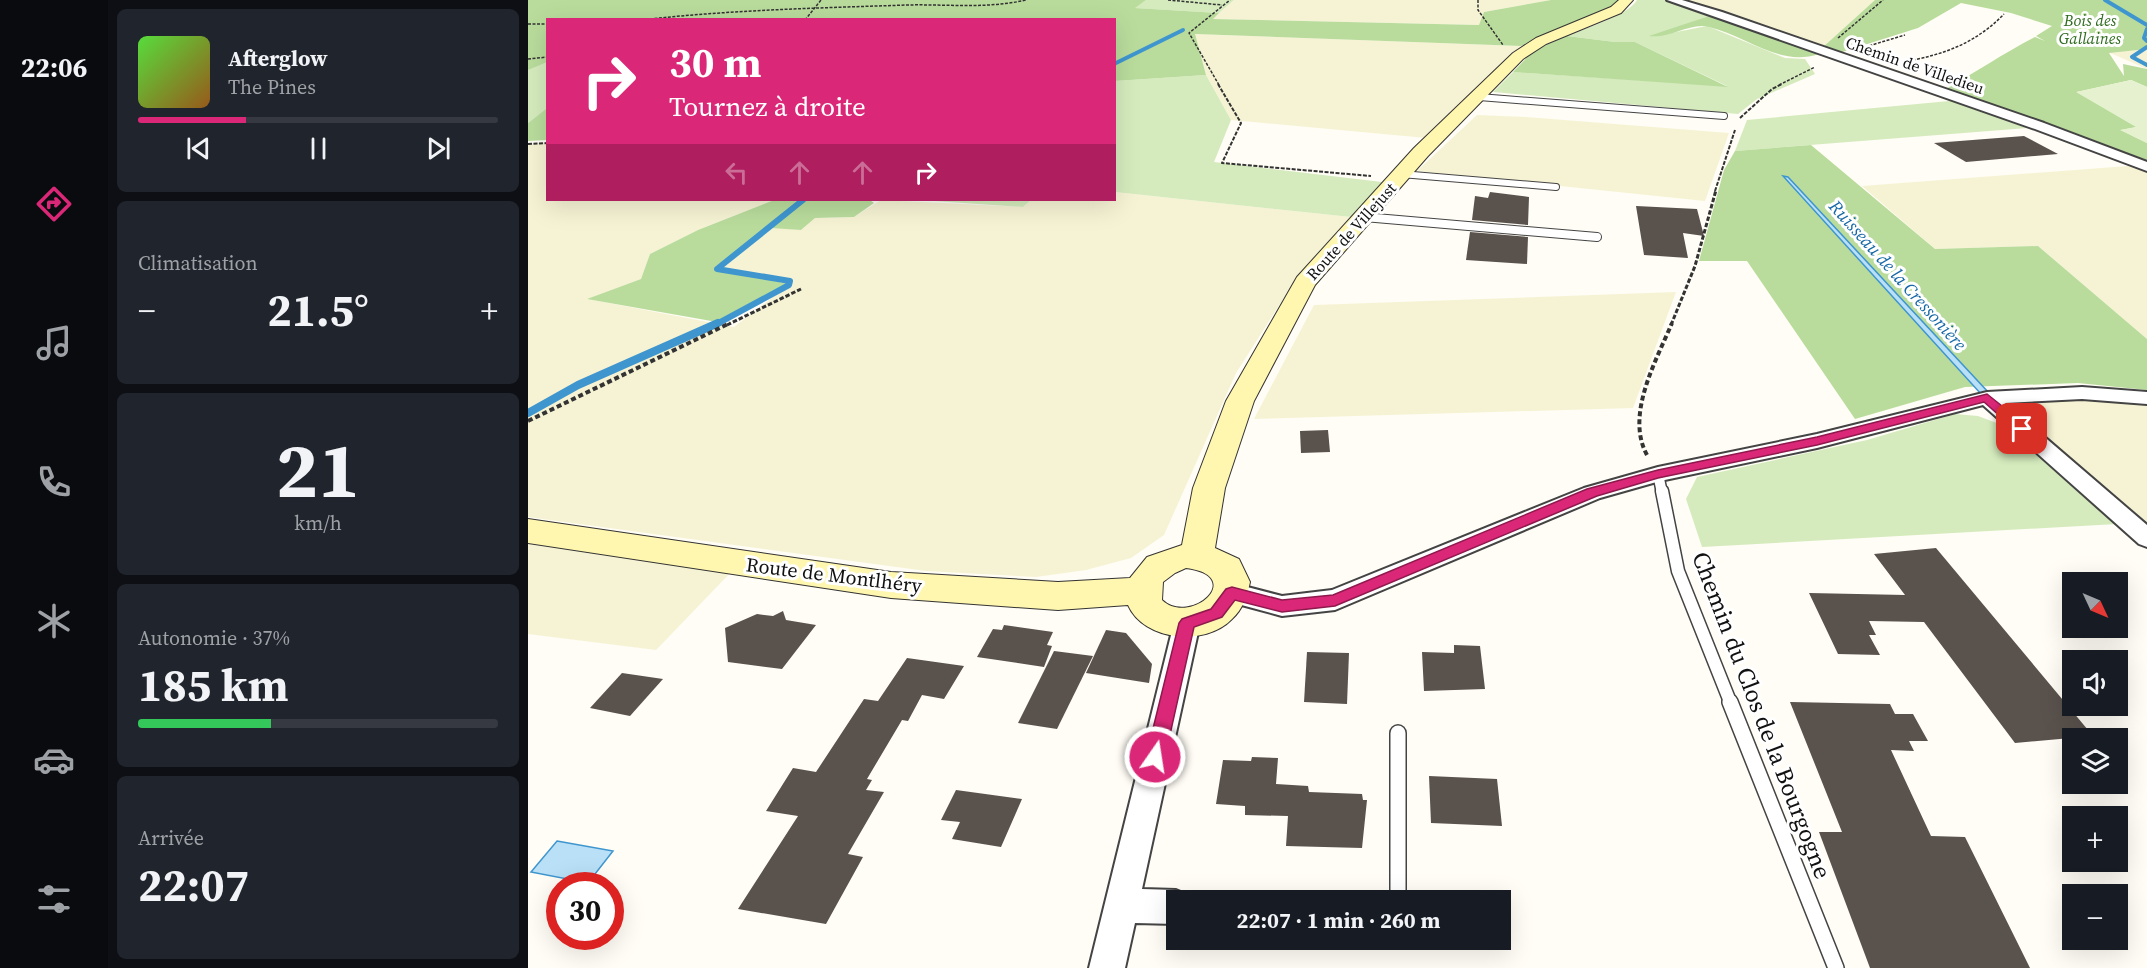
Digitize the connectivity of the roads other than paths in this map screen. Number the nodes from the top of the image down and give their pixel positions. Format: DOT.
graph roads {
  1 [pos="1627,0"];
  2 [pos="1672,0"];
  3 [pos="1479,97"];
  4 [pos="1724,116"];
  5 [pos="2147,167"];
  6 [pos="1397,178"];
  7 [pos="1557,188"];
  8 [pos="1364,217"];
  9 [pos="1597,237"];
  10 [pos="1987,398"];
  11 [pos="2147,398"];
  12 [pos="1658,474"];
  13 [pos="528,531"];
  14 [pos="2147,538"];
  15 [pos="1197,556"];
  16 [pos="1142,591"];
  17 [pos="1232,593"];
  18 [pos="1187,623"];
  19 [pos="1398,733"];
  20 [pos="1398,890"];
  21 [pos="1120,905"];
  22 [pos="1166,907"];
  23 [pos="1107,968"];
  24 [pos="1836,968"];
  1 -- 3 [label="main road, Route de Villejust"];
  2 -- 5 [label="street, Chemin de Villedieu"];
  3 -- 4 [label="lane"];
  3 -- 6 [label="main road, Route de Villejust"];
  6 -- 7 [label="lane"];
  6 -- 8 [label="main road, Route de Villejust"];
  8 -- 9 [label="lane"];
  8 -- 15 [label="main road, Route de Villejust"];
  10 -- 11 [label="street"];
  10 -- 12 [label="street"];
  10 -- 14 [label="street"];
  12 -- 17 [label="street"];
  12 -- 24 [label="lane, Chemin du Clos de la Bourgogne"];
  13 -- 16 [label="main road, Route de Montlhéry"];
  15 -- 16 [label="main road"];
  15 -- 17 [label="main road"];
  16 -- 18 [label="main road"];
  17 -- 18 [label="main road"];
  18 -- 21 [label="street"];
  19 -- 20 [label="lane"];
  21 -- 22 [label="street"];
  21 -- 23 [label="street"];
}
